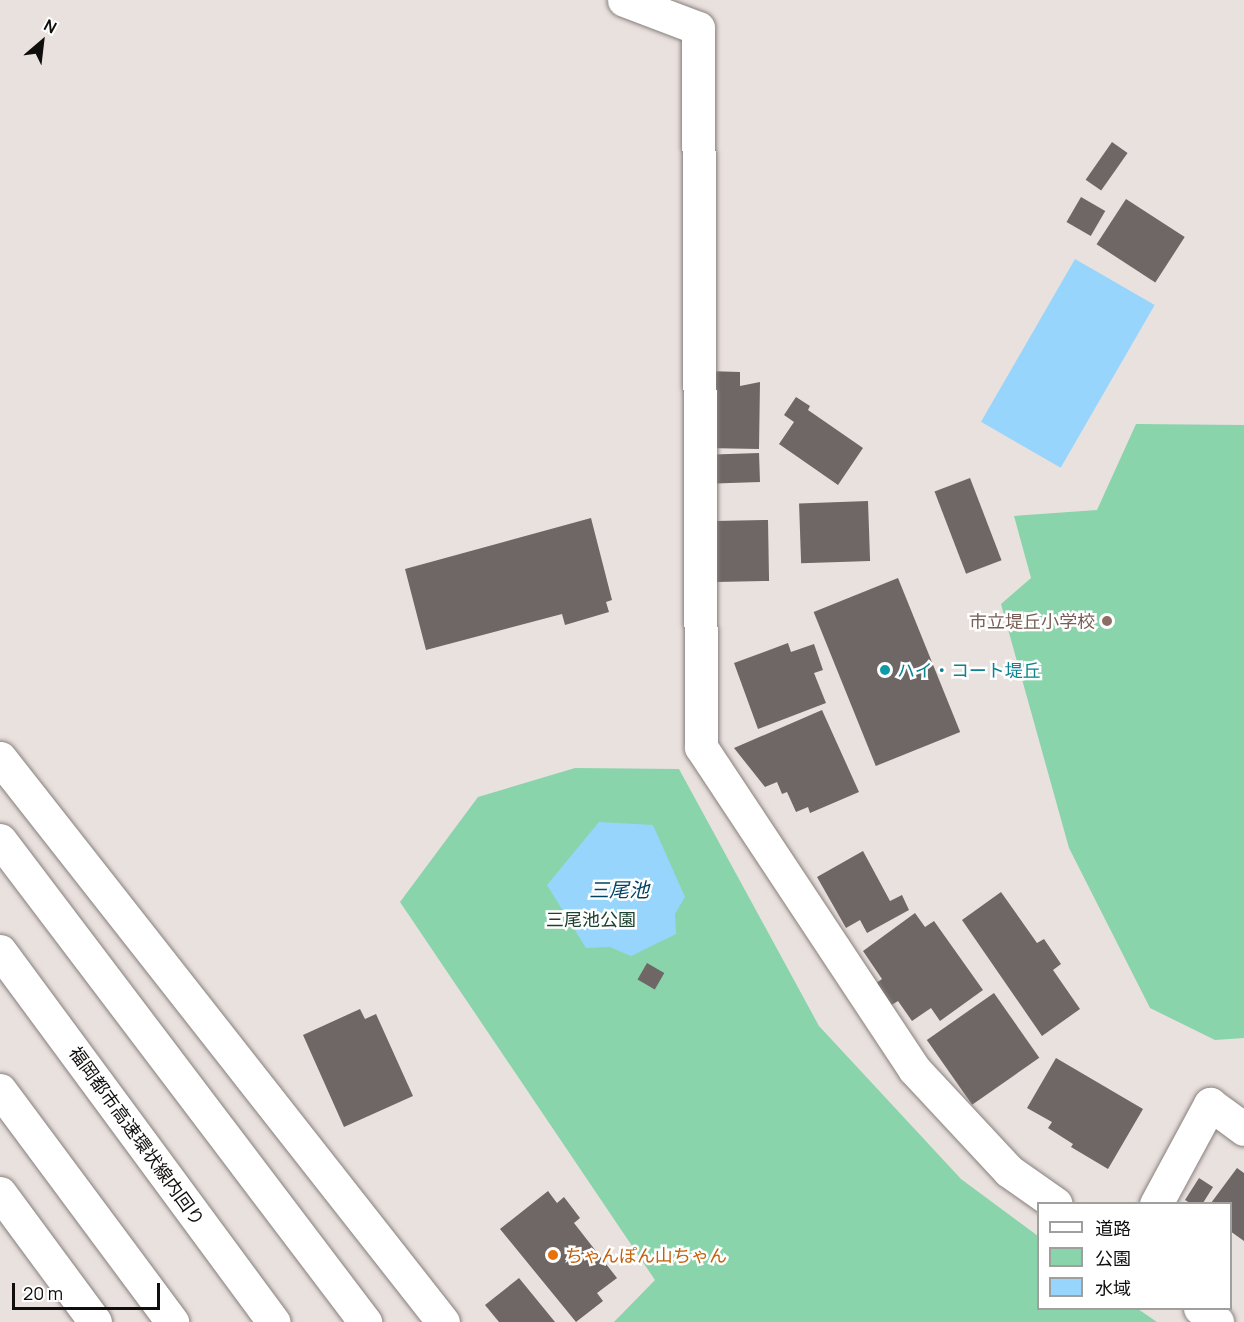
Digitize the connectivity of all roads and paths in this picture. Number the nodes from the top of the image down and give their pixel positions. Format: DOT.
graph roads {
  1 [pos="624,0"];
  2 [pos="0,758"];
  3 [pos="0,840"];
  4 [pos="0,951"];
  5 [pos="0,1090"];
  6 [pos="1244,1128"];
  7 [pos="0,1193"];
  8 [pos="1055,1202"];
  9 [pos="1157,1202"];
  10 [pos="1202,1310"];
  11 [pos="95,1322"];
  12 [pos="172,1322"];
  13 [pos="274,1322"];
  14 [pos="365,1322"];
  15 [pos="443,1322"];
  16 [pos="1217,1322"];
  1 -- 8 [label="main road"];
  2 -- 15 [label="main road"];
  3 -- 14 [label="main road"];
  4 -- 13 [label="main road, 福岡都市高速環状線内回り, bridge"];
  5 -- 12 [label="main road"];
  6 -- 9 [label="main road"];
  7 -- 11 [label="main road"];
  10 -- 16 [label="main road"];
}
